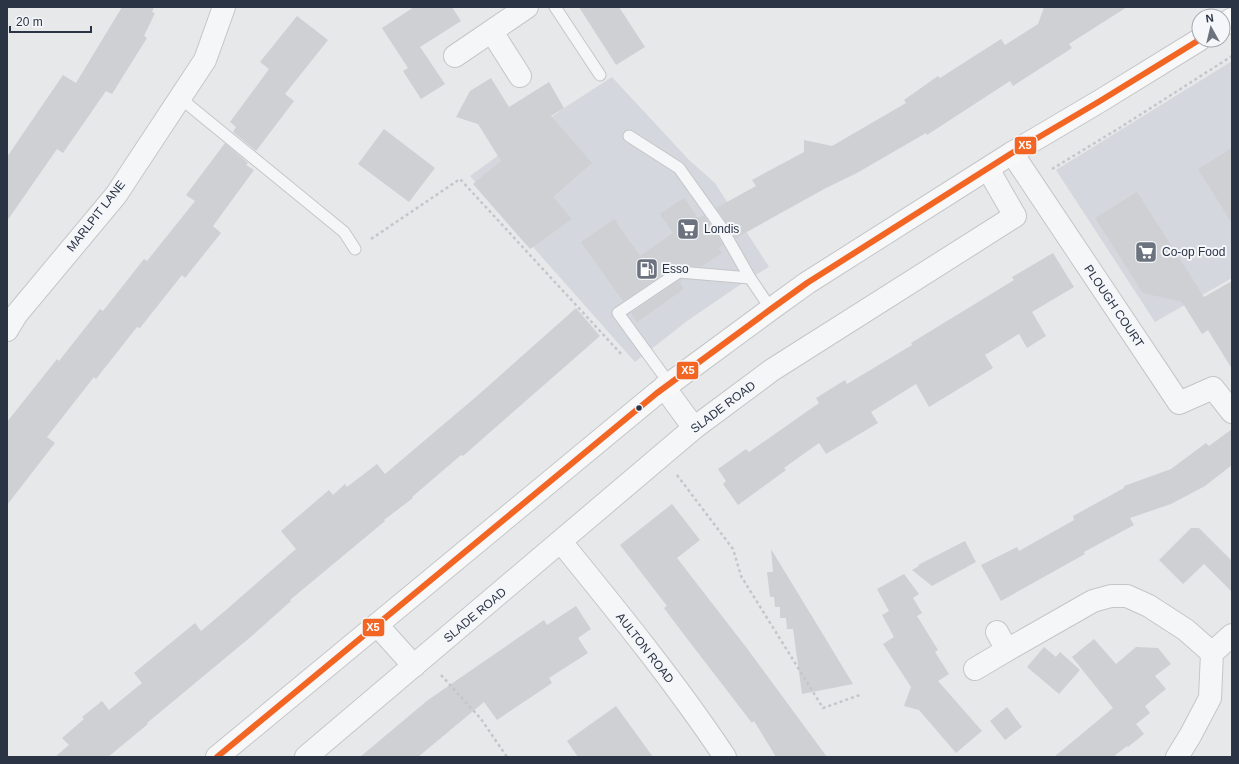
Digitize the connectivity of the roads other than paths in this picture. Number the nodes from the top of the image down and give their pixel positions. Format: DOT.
graph roads {
  1 [pos="224,7"];
  2 [pos="527,7"];
  3 [pos="555,7"];
  4 [pos="492,32"];
  5 [pos="1191,45"];
  6 [pos="455,56"];
  7 [pos="600,75"];
  8 [pos="520,76"];
  9 [pos="180,98"];
  10 [pos="628,136"];
  11 [pos="1012,153"];
  12 [pos="988,169"];
  13 [pos="356,249"];
  14 [pos="750,278"];
  15 [pos="770,309"];
  16 [pos="7,330"];
  17 [pos="667,385"];
  18 [pos="1232,412"];
  19 [pos="694,428"];
  20 [pos="561,542"];
  21 [pos="377,624"];
  22 [pos="1232,635"];
  23 [pos="1212,653"];
  24 [pos="419,661"];
  25 [pos="975,669"];
  26 [pos="216,757"];
  27 [pos="306,757"];
  28 [pos="725,757"];
  29 [pos="1177,757"];
  1 -- 9 [label="street, MARLPIT LANE"];
  2 -- 4 [label="street"];
  3 -- 7 [label="lane"];
  4 -- 6 [label="street"];
  4 -- 8 [label="street"];
  5 -- 11 [label="main road"];
  9 -- 13 [label="lane"];
  9 -- 16 [label="street, MARLPIT LANE"];
  10 -- 14 [label="lane"];
  11 -- 12 [label="main road"];
  11 -- 18 [label="street, PLOUGH COURT"];
  12 -- 15 [label="main road"];
  12 -- 19 [label="street, SLADE ROAD"];
  14 -- 15 [label="lane"];
  14 -- 17 [label="lane"];
  15 -- 17 [label="main road"];
  17 -- 19 [label="street"];
  17 -- 21 [label="main road"];
  19 -- 20 [label="street, SLADE ROAD"];
  20 -- 24 [label="street, SLADE ROAD"];
  20 -- 28 [label="street, AULTON ROAD"];
  21 -- 24 [label="street"];
  21 -- 26 [label="main road"];
  22 -- 23 [label="street"];
  23 -- 25 [label="street"];
  23 -- 29 [label="street"];
  24 -- 27 [label="street, SLADE ROAD"];
}
